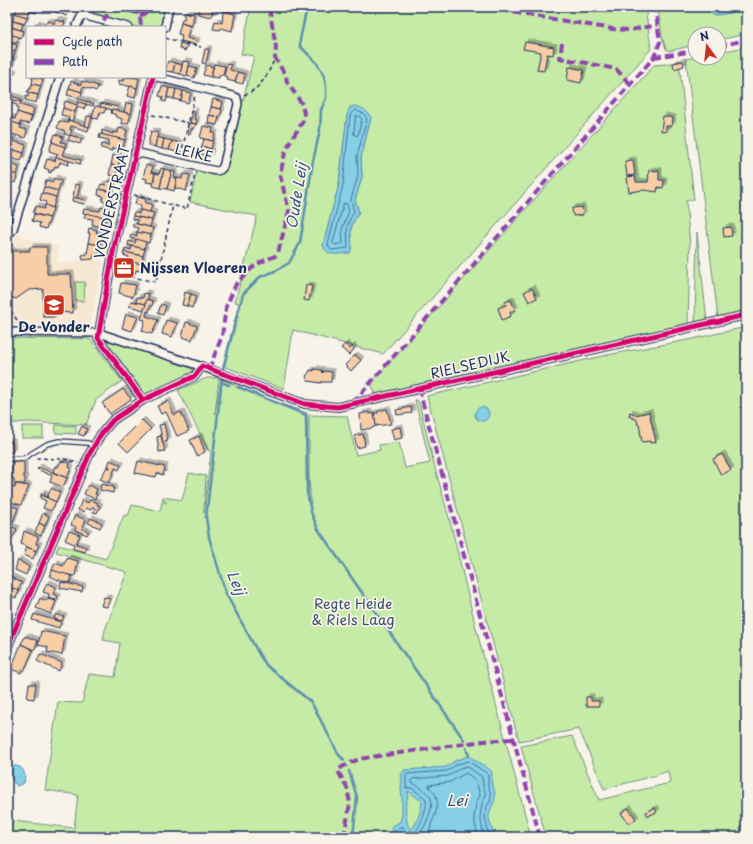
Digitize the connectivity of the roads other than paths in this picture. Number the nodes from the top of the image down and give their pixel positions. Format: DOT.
graph roads {
  1 [pos="86,7"];
  2 [pos="169,7"];
  3 [pos="82,15"];
  4 [pos="76,26"];
  5 [pos="124,26"];
  6 [pos="164,26"];
  7 [pos="60,78"];
  8 [pos="153,78"];
  9 [pos="161,78"];
  10 [pos="135,152"];
  11 [pos="7,233"];
  12 [pos="746,315"];
  13 [pos="7,332"];
  14 [pos="99,334"];
  15 [pos="202,366"];
  16 [pos="143,400"];
  17 [pos="94,447"];
  18 [pos="7,459"];
  19 [pos="7,648"];
  1 -- 3 [label="street"];
  2 -- 6 [label="street"];
  3 -- 4 [label="street"];
  3 -- 5 [label="street"];
  7 -- 11 [label="street"];
  8 -- 10 [label="street, VONDERSTRAAT"];
  9 -- 10 [label="street, LEIKE"];
  10 -- 14 [label="street, VONDERSTRAAT"];
  12 -- 15 [label="street, RIELSEDIJK"];
  13 -- 14 [label="street, RIELSEDIJK"];
  14 -- 15 [label="street, RIELSEDIJK"];
  14 -- 16 [label="street"];
  15 -- 16 [label="street"];
  16 -- 17 [label="street"];
  17 -- 18 [label="lane"];
  17 -- 19 [label="street"];
}
